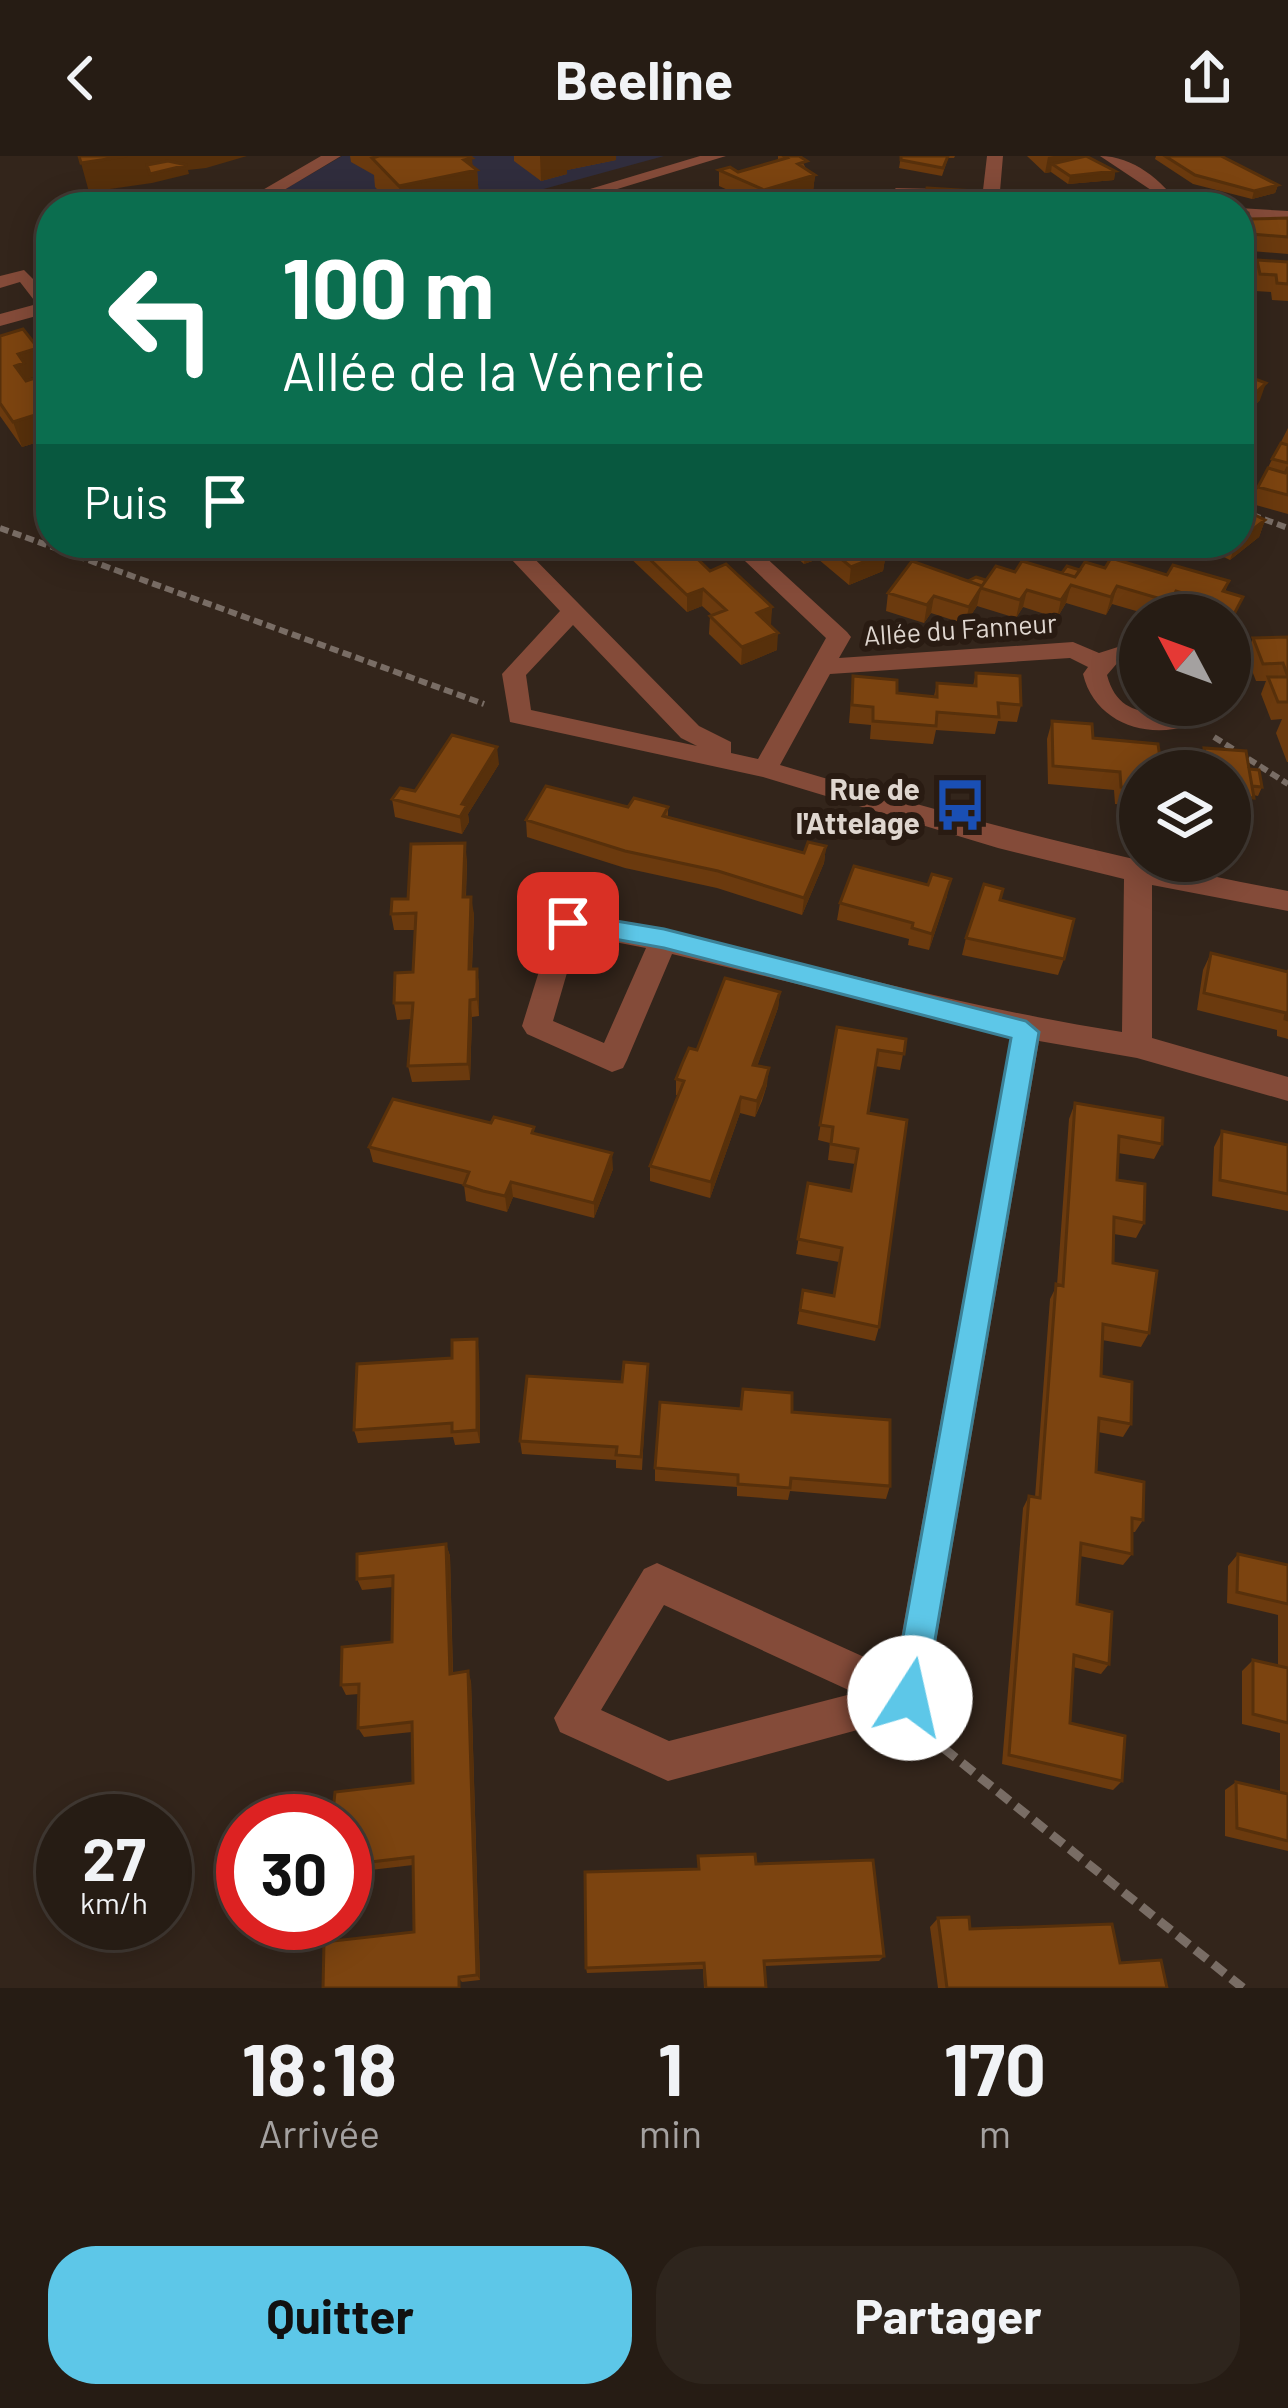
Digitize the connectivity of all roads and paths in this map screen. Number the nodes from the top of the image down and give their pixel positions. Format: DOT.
graph roads {
  1 [pos="333,156"];
  2 [pos="718,156"];
  3 [pos="995,156"];
  4 [pos="1108,156"];
  5 [pos="268,192"];
  6 [pos="592,192"];
  7 [pos="991,192"];
  8 [pos="1162,192"];
  9 [pos="1254,214"];
  10 [pos="1288,216"];
  11 [pos="0,281"];
  12 [pos="36,289"];
  13 [pos="36,310"];
  14 [pos="0,320"];
  15 [pos="1254,516"];
  16 [pos="0,528"];
  17 [pos="1288,528"];
  18 [pos="36,541"];
  19 [pos="83,558"];
  20 [pos="522,558"];
  21 [pos="753,558"];
  22 [pos="574,610"];
  23 [pos="1119,656"];
  24 [pos="1100,663"];
  25 [pos="821,667"];
  26 [pos="1119,711"];
  27 [pos="519,716"];
  28 [pos="1216,726"];
  29 [pos="765,769"];
  30 [pos="1288,784"];
  31 [pos="1119,868"];
  32 [pos="1138,882"];
  33 [pos="1185,882"];
  34 [pos="1288,902"];
  35 [pos="664,938"];
  36 [pos="1026,1032"];
  37 [pos="1137,1046"];
  38 [pos="1288,1089"];
  39 [pos="899,1701"];
  40 [pos="1243,1988"];
  1 -- 5 [label="street"];
  2 -- 6 [label="street"];
  3 -- 7 [label="street"];
  4 -- 8 [label="street"];
  9 -- 10 [label="street"];
  11 -- 12 [label="street"];
  13 -- 14 [label="street"];
  15 -- 17 [label="path"];
  16 -- 18 [label="path"];
  19 -- 27 [label="path"];
  20 -- 22 [label="street"];
  21 -- 25 [label="street"];
  22 -- 27 [label="street"];
  22 -- 29 [label="street"];
  23 -- 24 [label="street"];
  24 -- 25 [label="street, Allée du Fanneur"];
  24 -- 26 [label="street"];
  25 -- 29 [label="street"];
  27 -- 29 [label="street"];
  28 -- 30 [label="path"];
  29 -- 31 [label="street"];
  32 -- 37 [label="street"];
  33 -- 34 [label="street"];
  35 -- 35 [label="street"];
  35 -- 36 [label="street"];
  36 -- 37 [label="street"];
  36 -- 39 [label="street"];
  37 -- 38 [label="street"];
  39 -- 39 [label="street"];
  39 -- 40 [label="path"];
}
